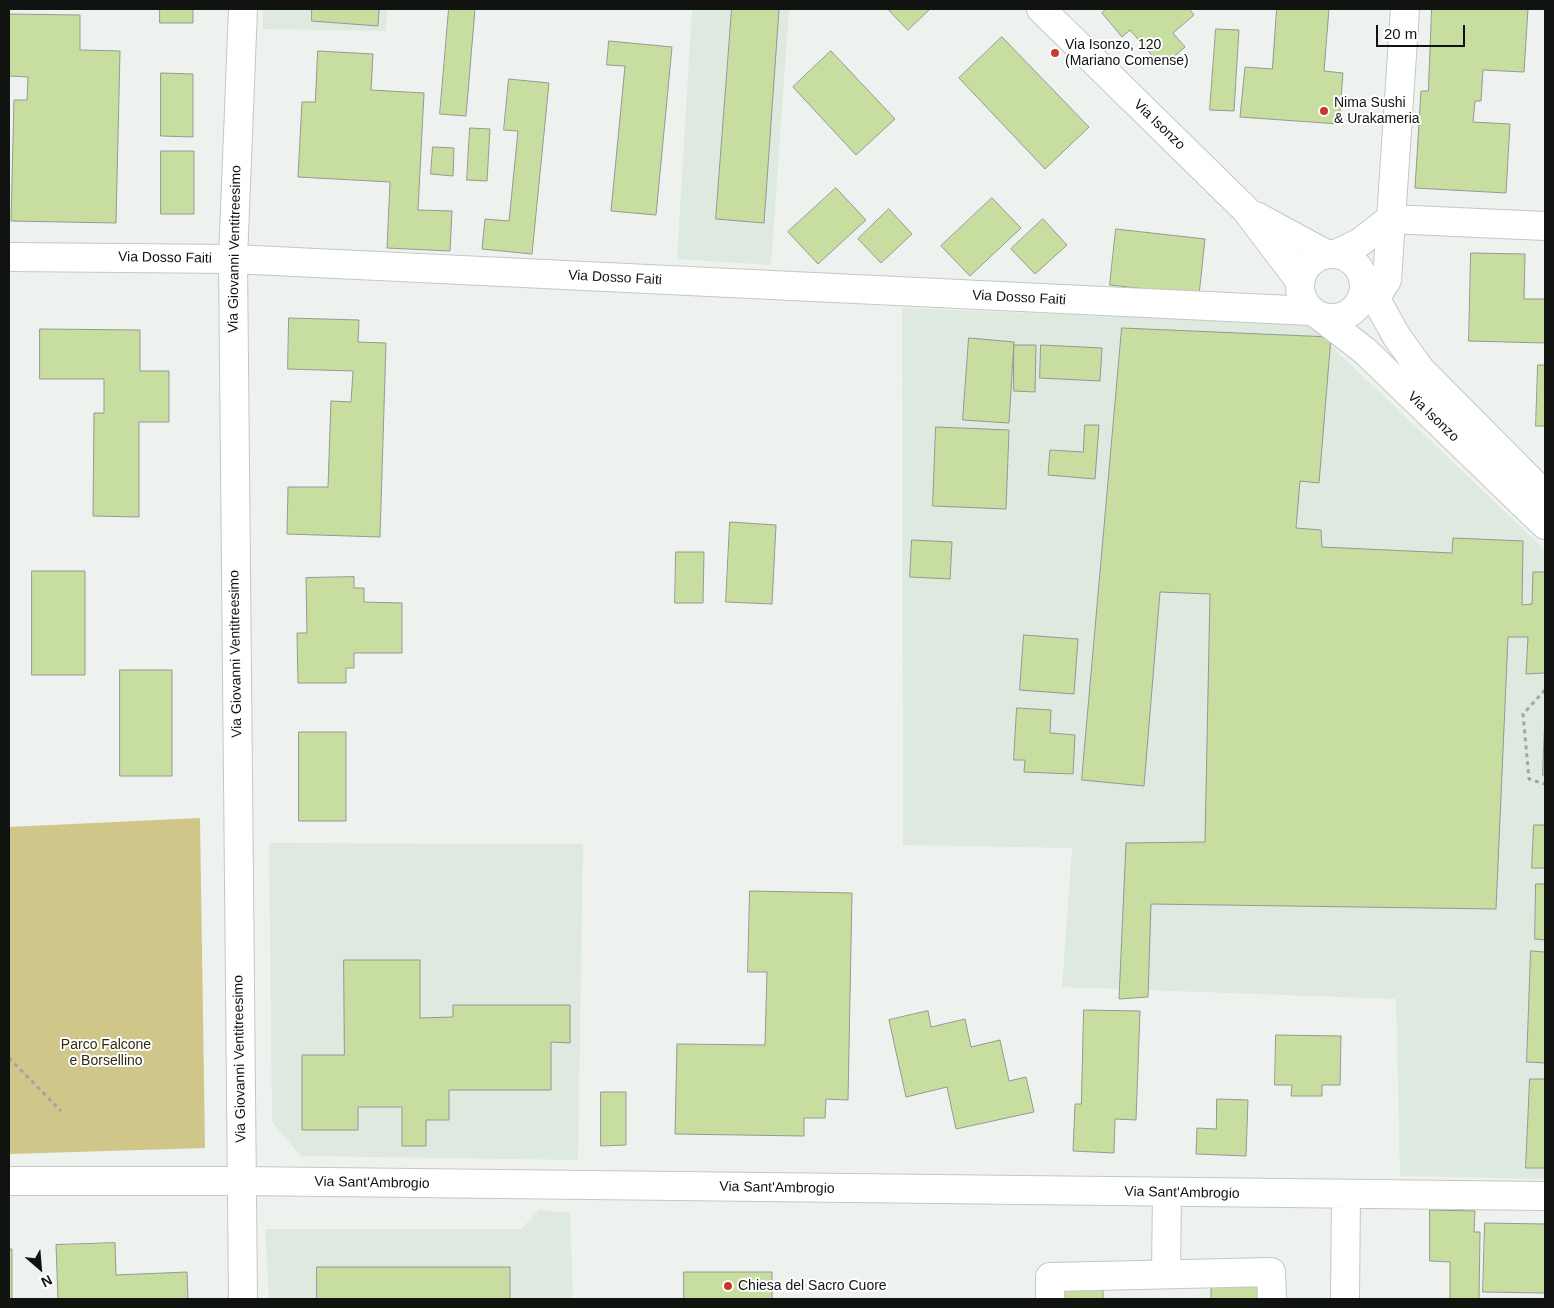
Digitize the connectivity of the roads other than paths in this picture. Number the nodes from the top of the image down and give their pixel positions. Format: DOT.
graph roads {
  1 [pos="243,9"];
  2 [pos="1041,9"];
  3 [pos="1405,9"];
  4 [pos="1246,210"];
  5 [pos="1390,219"];
  6 [pos="1545,226"];
  7 [pos="1331,254"];
  8 [pos="9,256"];
  9 [pos="233,259"];
  10 [pos="1299,282"];
  11 [pos="1365,292"];
  12 [pos="1221,308"];
  13 [pos="1314,313"];
  14 [pos="1545,495"];
  15 [pos="1545,525"];
  16 [pos="9,1181"];
  17 [pos="241,1181"];
  18 [pos="1167,1193"];
  19 [pos="1346,1195"];
  20 [pos="1545,1196"];
  21 [pos="1166,1274"];
  22 [pos="243,1299"];
  23 [pos="1050,1299"];
  24 [pos="1272,1299"];
  25 [pos="1346,1299"];
  1 -- 9 [label="street, Via Giovanni Ventitreesimo"];
  2 -- 4 [label="street, Via Isonzo"];
  3 -- 5 [label="street"];
  4 -- 7 [label="street, Via Isonzo"];
  4 -- 10 [label="street, Via Isonzo"];
  5 -- 6 [label="street"];
  5 -- 7 [label="street"];
  5 -- 11 [label="street"];
  7 -- 10 [label="street"];
  7 -- 11 [label="street"];
  8 -- 9 [label="street, Via Dosso Faiti"];
  9 -- 12 [label="street, Via Dosso Faiti"];
  9 -- 17 [label="street, Via Giovanni Ventitreesimo"];
  10 -- 12 [label="street, Via Dosso Faiti"];
  10 -- 13 [label="street"];
  11 -- 13 [label="street"];
  11 -- 14 [label="street, Via Isonzo"];
  12 -- 13 [label="street, Via Dosso Faiti"];
  13 -- 15 [label="street, Via Isonzo"];
  16 -- 17 [label="street, Via Sant'Ambrogio"];
  17 -- 18 [label="street, Via Sant'Ambrogio"];
  17 -- 22 [label="street, Via Giovanni Ventitreesimo"];
  18 -- 19 [label="street, Via Sant'Ambrogio"];
  18 -- 21 [label="street"];
  19 -- 20 [label="street, Via Sant'Ambrogio"];
  19 -- 25 [label="street"];
  21 -- 23 [label="street"];
  21 -- 24 [label="street"];
}
